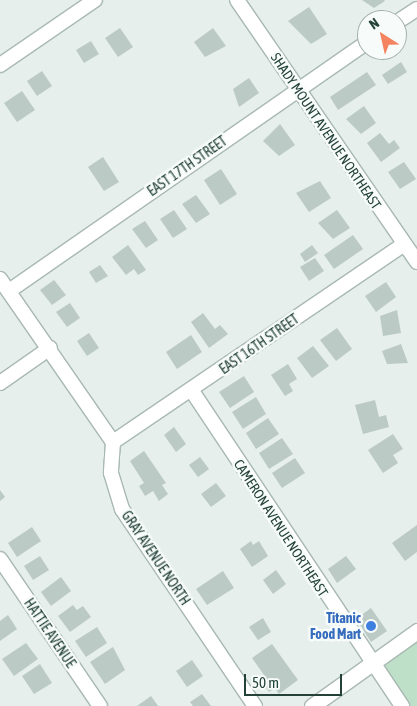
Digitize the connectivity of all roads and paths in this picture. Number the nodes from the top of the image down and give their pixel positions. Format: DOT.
graph roads {
  1 [pos="95,0"];
  2 [pos="237,0"];
  3 [pos="357,49"];
  4 [pos="0,65"];
  5 [pos="297,89"];
  6 [pos="404,244"];
  7 [pos="417,262"];
  8 [pos="0,279"];
  9 [pos="9,291"];
  10 [pos="50,348"];
  11 [pos="0,382"];
  12 [pos="192,391"];
  13 [pos="114,442"];
  14 [pos="0,560"];
  15 [pos="417,630"];
  16 [pos="372,664"];
  17 [pos="100,706"];
  18 [pos="255,706"];
  19 [pos="312,706"];
  20 [pos="402,706"];
  1 -- 4 [label="street"];
  2 -- 5 [label="street, SHADY MOUNT AVENUE NORTHEAST"];
  3 -- 5 [label="street, EAST 17TH STREET"];
  5 -- 6 [label="street, SHADY MOUNT AVENUE NORTHEAST"];
  5 -- 9 [label="street, EAST 17TH STREET"];
  6 -- 7 [label="street, SHADY MOUNT AVENUE NORTHEAST"];
  6 -- 12 [label="street, EAST 16TH STREET"];
  8 -- 9 [label="street"];
  9 -- 10 [label="street"];
  10 -- 11 [label="street"];
  10 -- 13 [label="street"];
  12 -- 13 [label="street, EAST 16TH STREET"];
  12 -- 16 [label="street, CAMERON AVENUE NORTHEAST"];
  13 -- 18 [label="street, GRAY AVENUE NORTH"];
  14 -- 17 [label="street, HATTIE AVENUE"];
  15 -- 16 [label="main road"];
  16 -- 19 [label="main road"];
  16 -- 20 [label="street, CAMERON AVENUE NORTHEAST"];
}
